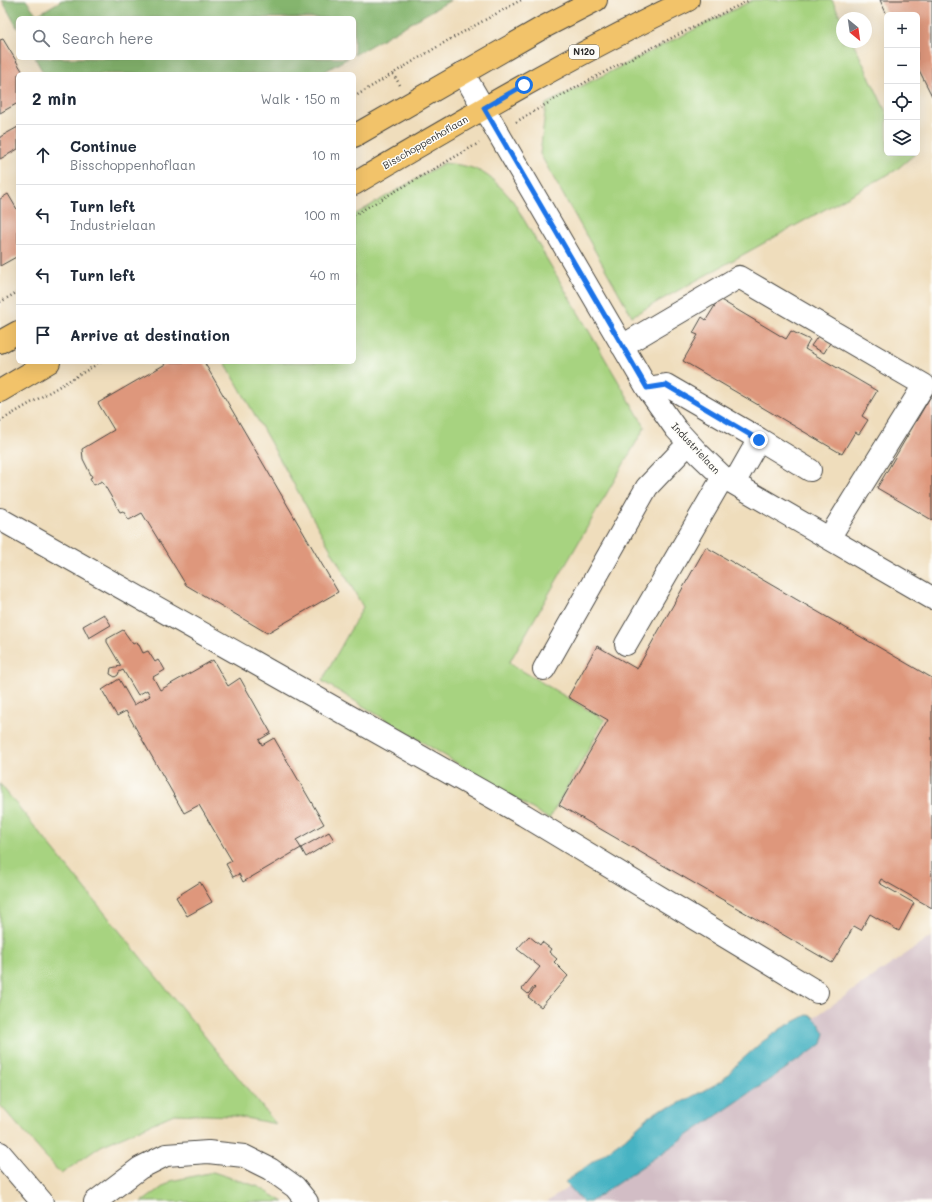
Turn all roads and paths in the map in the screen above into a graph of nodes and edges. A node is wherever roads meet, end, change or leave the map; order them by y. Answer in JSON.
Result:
{"nodes":[{"id":1,"x":521,"y":0,"type":"edge"},
{"id":2,"x":596,"y":0,"type":"edge"},
{"id":3,"x":688,"y":0,"type":"edge"},
{"id":4,"x":750,"y":0,"type":"edge"},
{"id":5,"x":463,"y":73,"type":"junction"},
{"id":6,"x":356,"y":96,"type":"edge"},
{"id":7,"x":484,"y":108,"type":"junction"},
{"id":8,"x":498,"y":133,"type":"junction"},
{"id":9,"x":356,"y":135,"type":"edge"},
{"id":10,"x":356,"y":183,"type":"edge"},
{"id":11,"x":356,"y":214,"type":"edge"},
{"id":12,"x":16,"y":293,"type":"edge"},
{"id":13,"x":0,"y":302,"type":"edge"},
{"id":14,"x":16,"y":333,"type":"edge"},
{"id":15,"x":0,"y":342,"type":"edge"},
{"id":16,"x":622,"y":346,"type":"junction"},
{"id":17,"x":46,"y":364,"type":"edge"},
{"id":18,"x":99,"y":364,"type":"edge"},
{"id":19,"x":647,"y":388,"type":"junction"},
{"id":20,"x":0,"y":391,"type":"edge"},
{"id":21,"x":0,"y":421,"type":"edge"},
{"id":22,"x":759,"y":440,"type":"junction"},
{"id":23,"x":689,"y":443,"type":"junction"},
{"id":24,"x":810,"y":470,"type":"dead end"},
{"id":25,"x":729,"y":480,"type":"junction"},
{"id":26,"x":0,"y":519,"type":"edge"},
{"id":27,"x":829,"y":538,"type":"junction"},
{"id":28,"x":932,"y":598,"type":"edge"},
{"id":29,"x":626,"y":644,"type":"dead end"},
{"id":30,"x":544,"y":669,"type":"dead end"},
{"id":31,"x":817,"y":992,"type":"dead end"},
{"id":32,"x":0,"y":1153,"type":"edge"},
{"id":33,"x":42,"y":1202,"type":"edge"},
{"id":34,"x":95,"y":1202,"type":"edge"},
{"id":35,"x":307,"y":1202,"type":"edge"}],
"edges":[{"from":1,"to":6,"type":"path"},
{"from":2,"to":5,"type":"main road"},
{"from":3,"to":7,"type":"main road","name":"Bisschoppenhoflaan","number":"N120"},
{"from":4,"to":8,"type":"path"},
{"from":5,"to":7,"type":"street","name":"Industrielaan"},
{"from":5,"to":9,"type":"main road"},
{"from":7,"to":8,"type":"street","name":"Industrielaan"},
{"from":7,"to":10,"type":"main road","name":"Bisschoppenhoflaan","number":"N120"},
{"from":8,"to":11,"type":"path"},
{"from":8,"to":16,"type":"street","name":"Industrielaan"},
{"from":12,"to":13,"type":"path"},
{"from":14,"to":15,"type":"main road"},
{"from":16,"to":19,"type":"street","name":"Industrielaan"},
{"from":16,"to":27,"type":"street"},
{"from":17,"to":20,"type":"main road"},
{"from":18,"to":21,"type":"path"},
{"from":19,"to":22,"type":"street"},
{"from":19,"to":23,"type":"street","name":"Industrielaan"},
{"from":22,"to":24,"type":"street"},
{"from":22,"to":25,"type":"street"},
{"from":23,"to":25,"type":"street","name":"Industrielaan"},
{"from":23,"to":30,"type":"street"},
{"from":25,"to":27,"type":"street","name":"Industrielaan"},
{"from":25,"to":29,"type":"street"},
{"from":26,"to":31,"type":"street"},
{"from":27,"to":28,"type":"street","name":"Industrielaan"},
{"from":32,"to":33,"type":"street"},
{"from":34,"to":35,"type":"street"}]}
